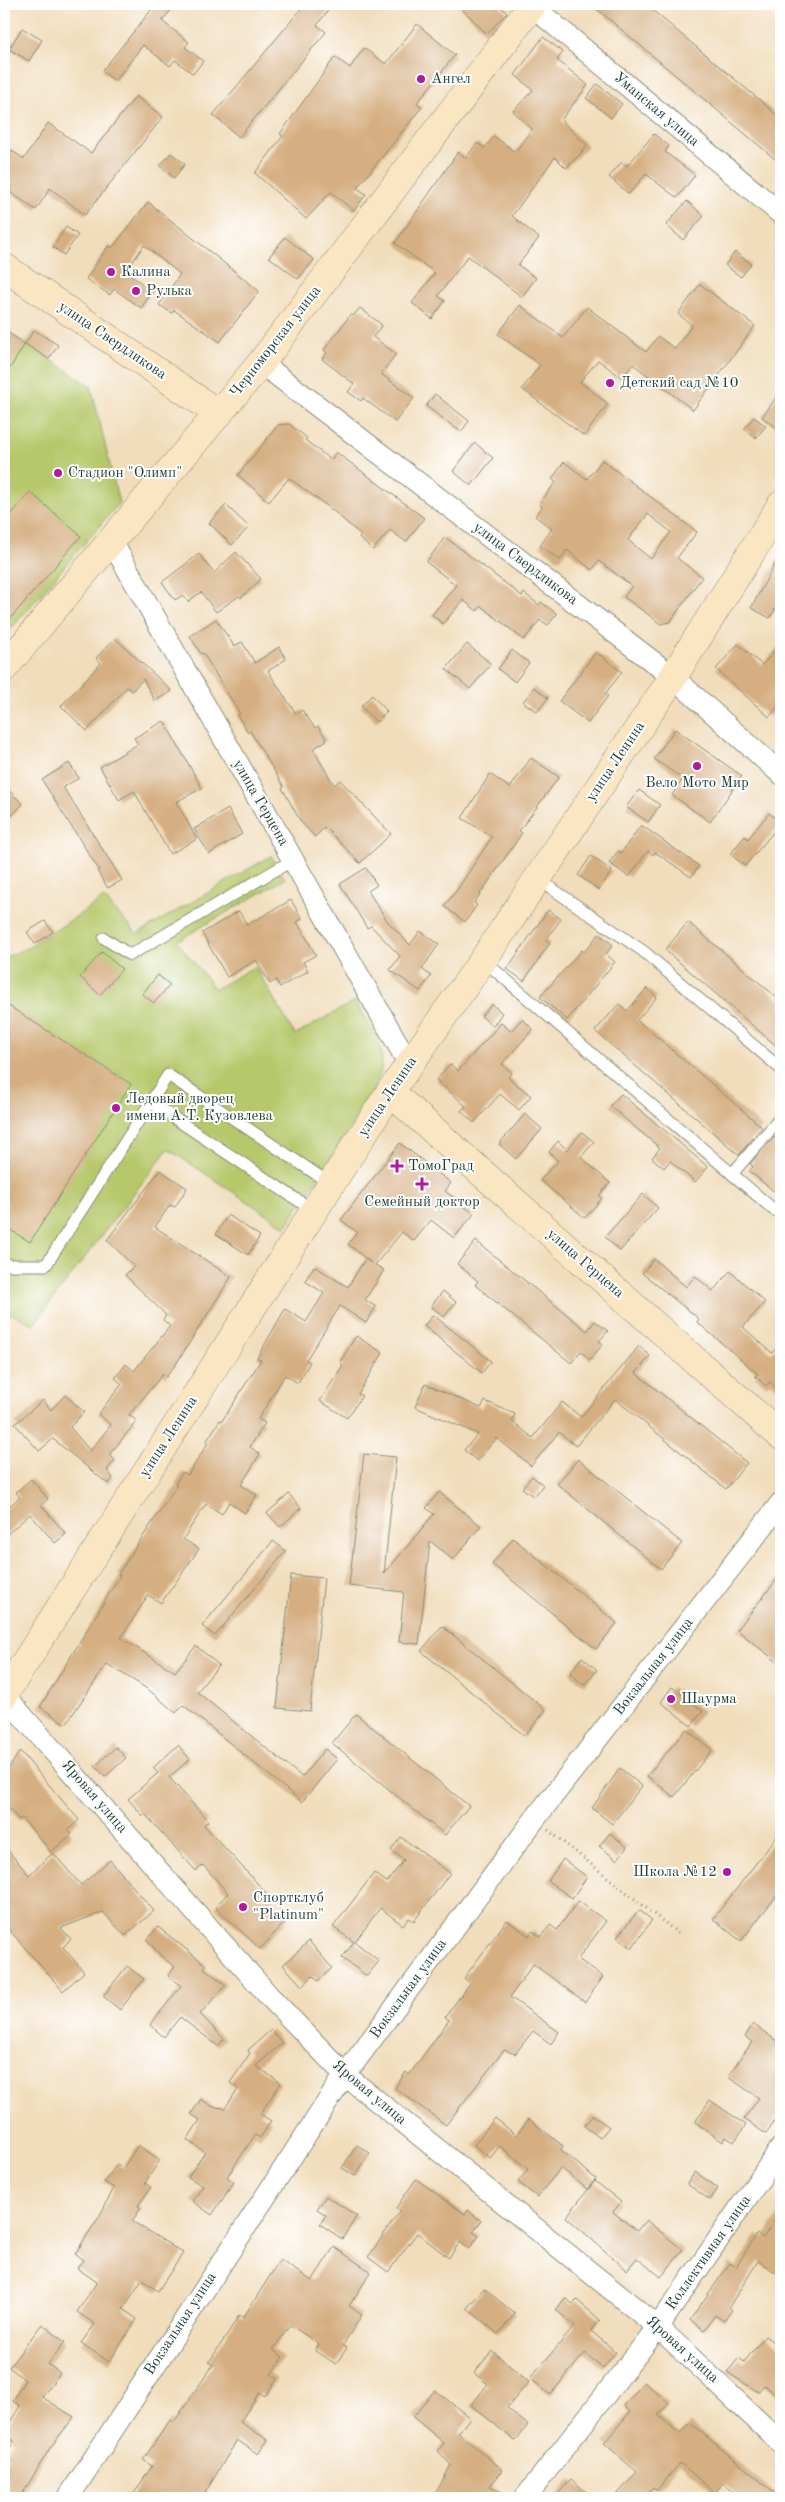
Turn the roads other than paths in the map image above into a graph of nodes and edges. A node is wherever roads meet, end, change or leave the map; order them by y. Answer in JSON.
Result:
{"nodes":[{"id":1,"x":533,"y":5,"type":"edge"},
{"id":2,"x":781,"y":214,"type":"edge"},
{"id":3,"x":4,"y":267,"type":"edge"},
{"id":4,"x":261,"y":363,"type":"junction"},
{"id":5,"x":220,"y":414,"type":"junction"},
{"id":6,"x":781,"y":505,"type":"edge"},
{"id":7,"x":112,"y":542,"type":"junction"},
{"id":8,"x":4,"y":668,"type":"edge"},
{"id":9,"x":673,"y":677,"type":"junction"},
{"id":10,"x":781,"y":774,"type":"edge"},
{"id":11,"x":292,"y":860,"type":"junction"},
{"id":12,"x":538,"y":879,"type":"junction"},
{"id":13,"x":104,"y":938,"type":"dead end"},
{"id":14,"x":482,"y":960,"type":"junction"},
{"id":15,"x":409,"y":1064,"type":"junction"},
{"id":16,"x":781,"y":1069,"type":"edge"},
{"id":17,"x":390,"y":1092,"type":"junction"},
{"id":18,"x":150,"y":1102,"type":"junction"},
{"id":19,"x":781,"y":1117,"type":"edge"},
{"id":20,"x":732,"y":1174,"type":"junction"},
{"id":21,"x":331,"y":1184,"type":"junction"},
{"id":22,"x":781,"y":1204,"type":"edge"},
{"id":23,"x":314,"y":1211,"type":"junction"},
{"id":24,"x":4,"y":1262,"type":"edge"},
{"id":25,"x":781,"y":1436,"type":"edge"},
{"id":26,"x":781,"y":1503,"type":"edge"},
{"id":27,"x":6,"y":1686,"type":"edge"},
{"id":28,"x":345,"y":2075,"type":"junction"},
{"id":29,"x":781,"y":2148,"type":"edge"},
{"id":30,"x":658,"y":2327,"type":"junction"},
{"id":31,"x":781,"y":2443,"type":"edge"},
{"id":32,"x":68,"y":2498,"type":"edge"},
{"id":33,"x":525,"y":2498,"type":"edge"}],
"edges":[{"from":1,"to":2,"type":"street","name":"Уманская улица"},
{"from":1,"to":4,"type":"street","name":"Черноморская улица"},
{"from":3,"to":5,"type":"street","name":"улица Свердликова"},
{"from":4,"to":5,"type":"street","name":"Черноморская улица"},
{"from":4,"to":9,"type":"street","name":"улица Свердликова"},
{"from":5,"to":7,"type":"street","name":"Черноморская улица"},
{"from":6,"to":9,"type":"street","name":"улица Ленина"},
{"from":7,"to":8,"type":"street","name":"Черноморская улица"},
{"from":7,"to":11,"type":"street","name":"улица Герцена"},
{"from":9,"to":10,"type":"street","name":"улица Свердликова"},
{"from":9,"to":12,"type":"street","name":"улица Ленина"},
{"from":11,"to":13,"type":"lane"},
{"from":11,"to":15,"type":"street","name":"улица Герцена"},
{"from":12,"to":14,"type":"street","name":"улица Ленина"},
{"from":12,"to":16,"type":"lane"},
{"from":14,"to":15,"type":"street","name":"улица Ленина"},
{"from":14,"to":20,"type":"lane"},
{"from":15,"to":17,"type":"street","name":"улица Ленина"},
{"from":17,"to":21,"type":"street","name":"улица Ленина"},
{"from":17,"to":25,"type":"street","name":"улица Герцена"},
{"from":18,"to":21,"type":"lane"},
{"from":18,"to":23,"type":"lane"},
{"from":18,"to":24,"type":"lane"},
{"from":19,"to":20,"type":"lane"},
{"from":20,"to":22,"type":"lane"},
{"from":21,"to":23,"type":"street","name":"улица Ленина"},
{"from":23,"to":27,"type":"street","name":"улица Ленина"},
{"from":26,"to":28,"type":"street","name":"Вокзальная улица"},
{"from":27,"to":28,"type":"street","name":"Яровая улица"},
{"from":28,"to":30,"type":"street","name":"Яровая улица"},
{"from":28,"to":32,"type":"street","name":"Вокзальная улица"},
{"from":29,"to":30,"type":"street","name":"Коллективная улица"},
{"from":30,"to":31,"type":"street","name":"Яровая улица"},
{"from":30,"to":33,"type":"street","name":"Коллективная улица"}]}
